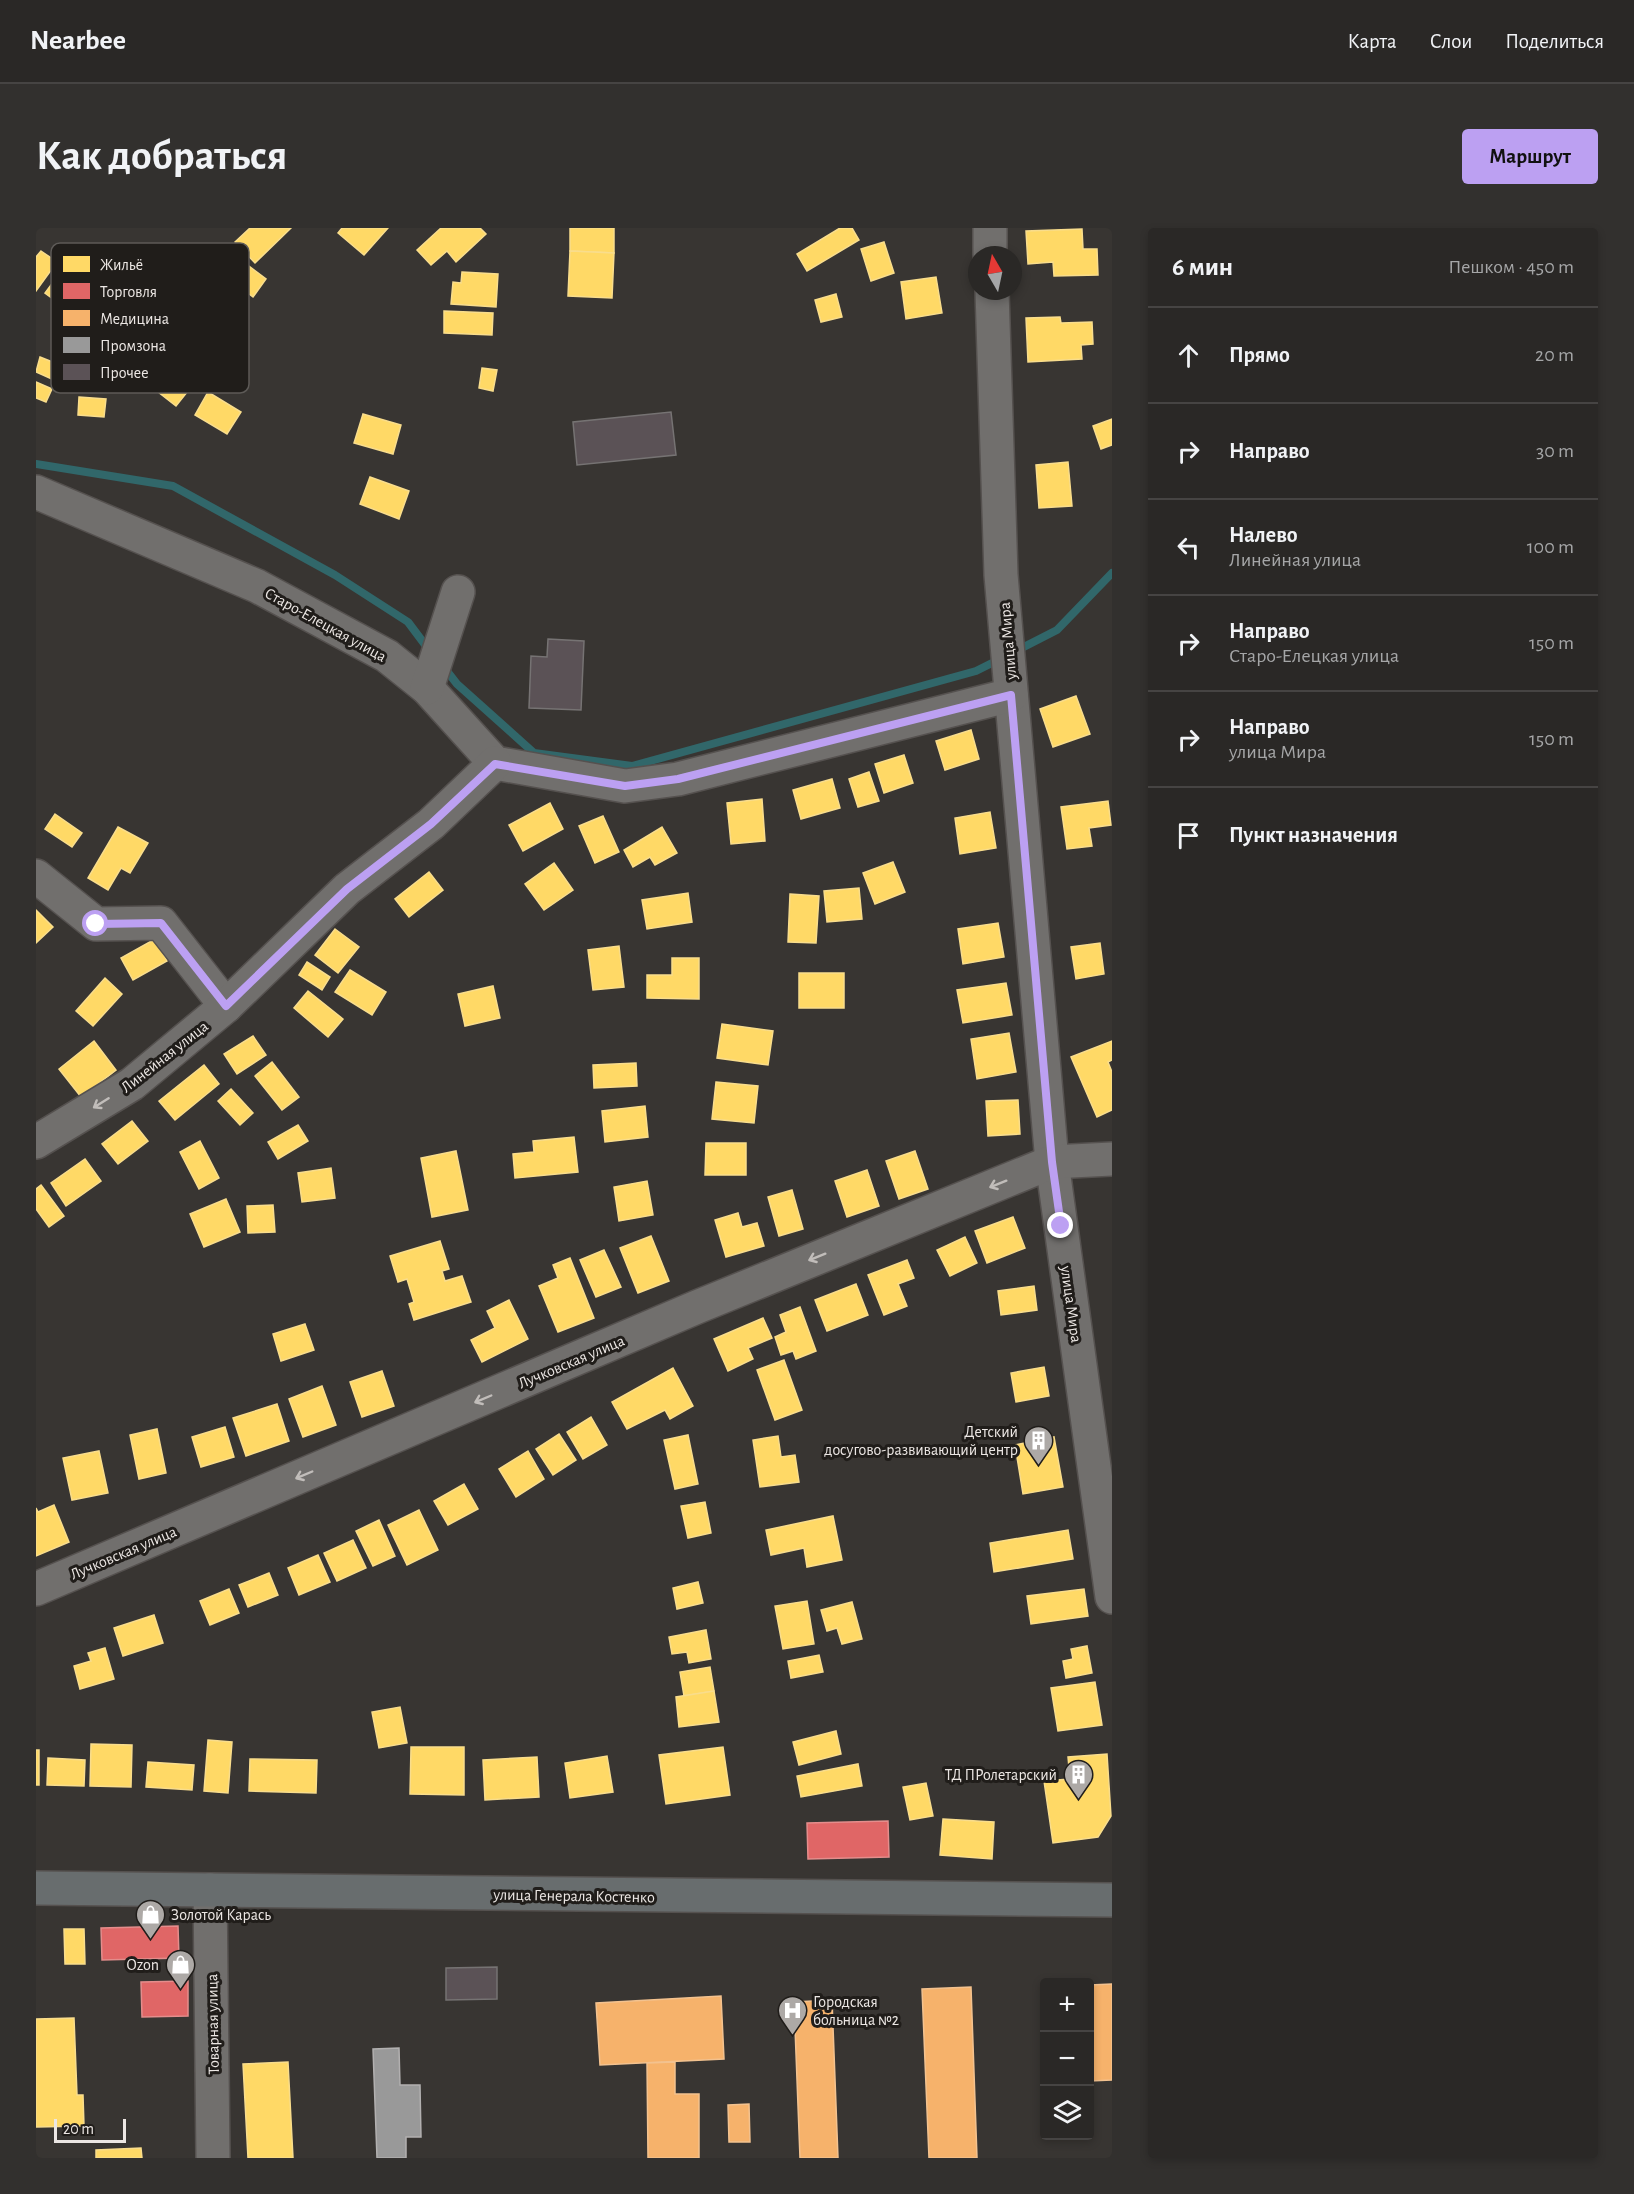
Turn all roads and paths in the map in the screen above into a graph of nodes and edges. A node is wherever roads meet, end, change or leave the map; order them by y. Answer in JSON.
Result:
{"nodes":[{"id":1,"x":990,"y":228,"type":"edge"},
{"id":2,"x":990,"y":246,"type":"edge"},
{"id":3,"x":992,"y":300,"type":"edge"},
{"id":4,"x":36,"y":492,"type":"edge"},
{"id":5,"x":458,"y":592,"type":"dead end"},
{"id":6,"x":427,"y":688,"type":"junction"},
{"id":7,"x":1011,"y":695,"type":"junction"},
{"id":8,"x":495,"y":764,"type":"junction"},
{"id":9,"x":36,"y":876,"type":"edge"},
{"id":10,"x":226,"y":1006,"type":"junction"},
{"id":11,"x":36,"y":1142,"type":"edge"},
{"id":12,"x":1112,"y":1159,"type":"edge"},
{"id":13,"x":1052,"y":1162,"type":"junction"},
{"id":14,"x":36,"y":1589,"type":"edge"},
{"id":15,"x":1112,"y":1597,"type":"edge"},
{"id":16,"x":36,"y":1888,"type":"edge"},
{"id":17,"x":210,"y":1890,"type":"junction"},
{"id":18,"x":1112,"y":1900,"type":"edge"},
{"id":19,"x":213,"y":2158,"type":"edge"}],
"edges":[{"from":1,"to":2,"type":"street"},
{"from":3,"to":7,"type":"street","name":"улица Мира"},
{"from":4,"to":6,"type":"street","name":"Старо-Елецкая улица"},
{"from":5,"to":6,"type":"street"},
{"from":6,"to":8,"type":"street","name":"Старо-Елецкая улица"},
{"from":7,"to":8,"type":"street"},
{"from":7,"to":13,"type":"street","name":"улица Мира"},
{"from":8,"to":10,"type":"street","name":"Линейная улица"},
{"from":9,"to":10,"type":"street"},
{"from":10,"to":11,"type":"street","name":"Линейная улица","one_way":true},
{"from":12,"to":13,"type":"street","name":"Лучковская улица"},
{"from":13,"to":14,"type":"street","name":"Лучковская улица","one_way":true},
{"from":13,"to":15,"type":"street","name":"улица Мира"},
{"from":16,"to":17,"type":"main road","name":"улица Генерала Костенко"},
{"from":17,"to":18,"type":"main road","name":"улица Генерала Костенко"},
{"from":17,"to":19,"type":"street","name":"Товарная улица"}]}
